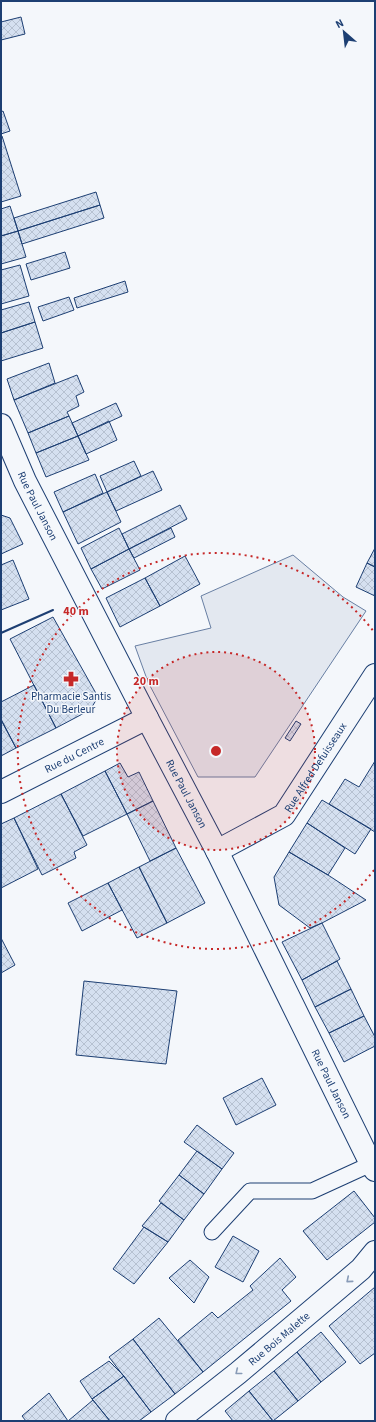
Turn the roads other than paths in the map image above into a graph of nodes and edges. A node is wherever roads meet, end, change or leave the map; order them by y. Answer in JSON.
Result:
{"nodes":[{"id":1,"x":1,"y":425,"type":"edge"},
{"id":2,"x":375,"y":675,"type":"edge"},
{"id":3,"x":147,"y":718,"type":"junction"},
{"id":4,"x":1,"y":792,"type":"edge"},
{"id":5,"x":217,"y":851,"type":"junction"},
{"id":6,"x":373,"y":1167,"type":"edge"},
{"id":7,"x":212,"y":1232,"type":"dead end"},
{"id":8,"x":375,"y":1252,"type":"edge"},
{"id":9,"x":177,"y":1421,"type":"edge"}],
"edges":[{"from":1,"to":3,"type":"street","name":"Rue Paul Janson"},
{"from":2,"to":5,"type":"street","name":"Rue Alfred Defuisseaux"},
{"from":3,"to":4,"type":"street","name":"Rue du Centre"},
{"from":3,"to":5,"type":"street","name":"Rue Paul Janson"},
{"from":5,"to":6,"type":"street","name":"Rue Paul Janson"},
{"from":6,"to":7,"type":"lane","name":"Rue Paul Janson"},
{"from":8,"to":9,"type":"street","name":"Rue Bois Malette","one_way":true}]}
